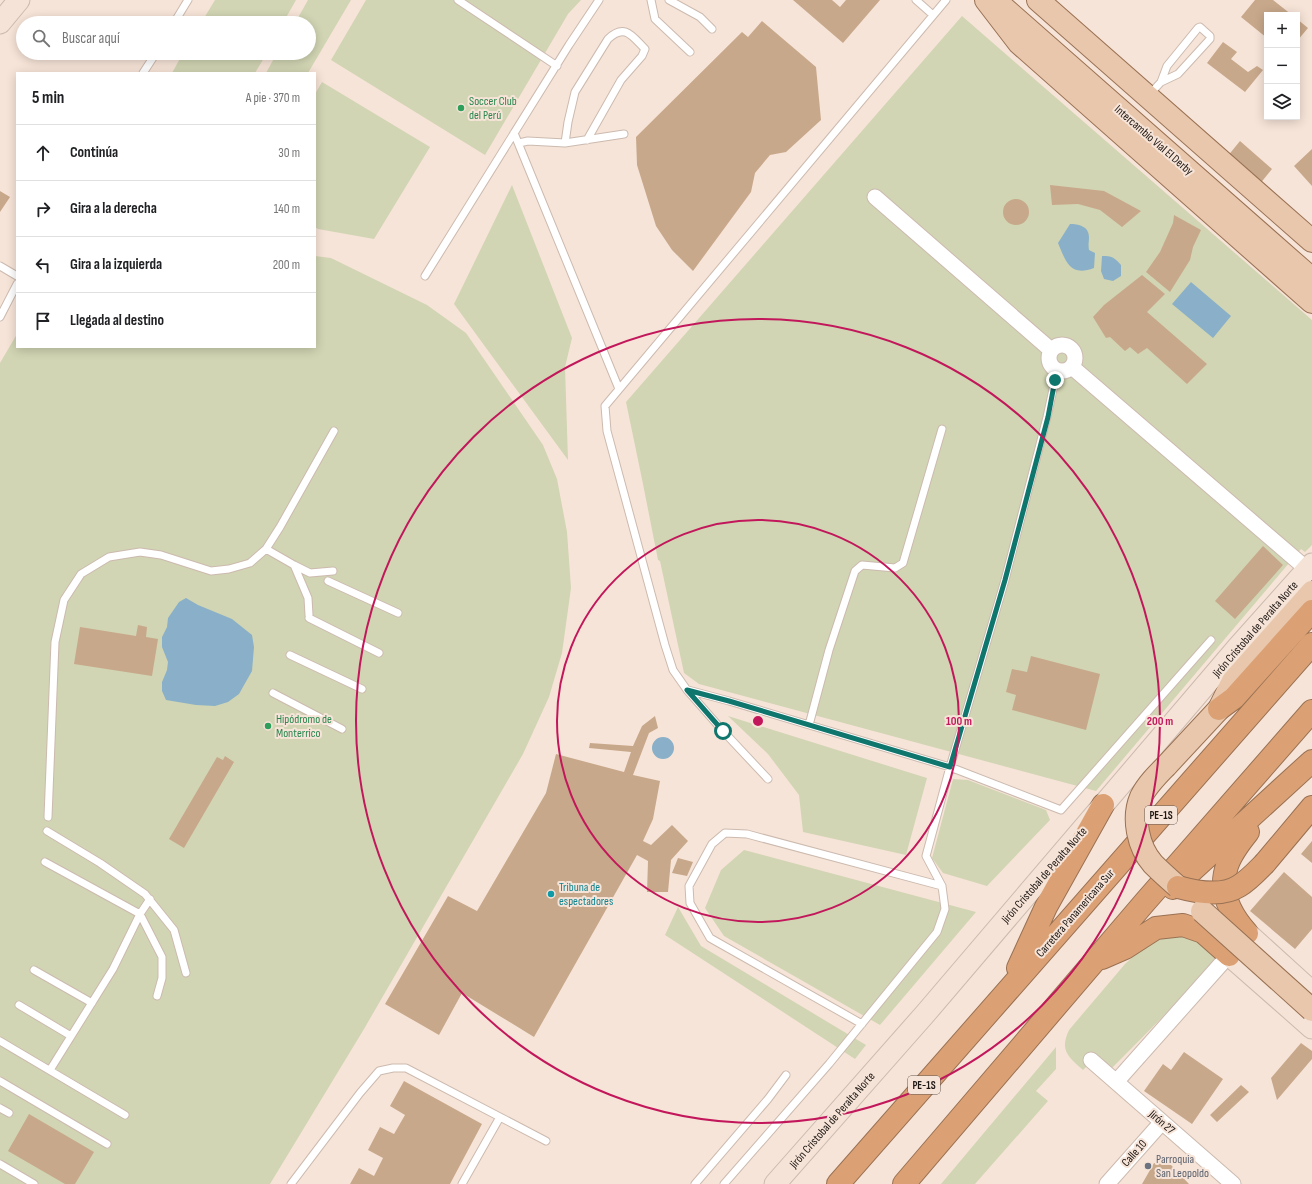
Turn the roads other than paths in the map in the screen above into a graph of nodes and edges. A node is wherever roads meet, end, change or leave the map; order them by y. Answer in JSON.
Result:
{"nodes":[{"id":1,"x":19,"y":0,"type":"edge"},
{"id":2,"x":188,"y":0,"type":"edge"},
{"id":3,"x":458,"y":0,"type":"edge"},
{"id":4,"x":599,"y":0,"type":"edge"},
{"id":5,"x":651,"y":0,"type":"edge"},
{"id":6,"x":669,"y":0,"type":"edge"},
{"id":7,"x":916,"y":0,"type":"edge"},
{"id":8,"x":946,"y":0,"type":"edge"},
{"id":9,"x":986,"y":0,"type":"edge"},
{"id":10,"x":995,"y":0,"type":"edge"},
{"id":11,"x":1038,"y":0,"type":"edge"},
{"id":12,"x":178,"y":16,"type":"edge"},
{"id":13,"x":934,"y":16,"type":"junction"},
{"id":14,"x":0,"y":23,"type":"edge"},
{"id":15,"x":712,"y":30,"type":"dead end"},
{"id":16,"x":1083,"y":39,"type":"junction"},
{"id":17,"x":690,"y":52,"type":"dead end"},
{"id":18,"x":151,"y":60,"type":"edge"},
{"id":19,"x":557,"y":66,"type":"junction"},
{"id":20,"x":144,"y":72,"type":"edge"},
{"id":21,"x":1154,"y":89,"type":"junction"},
{"id":22,"x":514,"y":133,"type":"junction"},
{"id":23,"x":624,"y":134,"type":"dead end"},
{"id":24,"x":587,"y":140,"type":"junction"},
{"id":25,"x":519,"y":143,"type":"junction"},
{"id":26,"x":565,"y":143,"type":"junction"},
{"id":27,"x":875,"y":198,"type":"dead end"},
{"id":28,"x":1312,"y":241,"type":"edge"},
{"id":29,"x":1312,"y":254,"type":"edge"},
{"id":30,"x":0,"y":266,"type":"edge"},
{"id":31,"x":16,"y":275,"type":"edge"},
{"id":32,"x":425,"y":276,"type":"dead end"},
{"id":33,"x":1312,"y":279,"type":"edge"},
{"id":34,"x":16,"y":286,"type":"edge"},
{"id":35,"x":1312,"y":302,"type":"edge"},
{"id":36,"x":0,"y":317,"type":"edge"},
{"id":37,"x":1051,"y":350,"type":"junction"},
{"id":38,"x":1051,"y":366,"type":"junction"},
{"id":39,"x":1072,"y":367,"type":"junction"},
{"id":40,"x":619,"y":389,"type":"junction"},
{"id":41,"x":942,"y":429,"type":"dead end"},
{"id":42,"x":334,"y":431,"type":"dead end"},
{"id":43,"x":266,"y":548,"type":"junction"},
{"id":44,"x":294,"y":565,"type":"junction"},
{"id":45,"x":1310,"y":567,"type":"edge"},
{"id":46,"x":333,"y":572,"type":"dead end"},
{"id":47,"x":328,"y":581,"type":"dead end"},
{"id":48,"x":1312,"y":592,"type":"edge"},
{"id":49,"x":1312,"y":611,"type":"edge"},
{"id":50,"x":398,"y":613,"type":"dead end"},
{"id":51,"x":1211,"y":640,"type":"dead end"},
{"id":52,"x":1312,"y":644,"type":"edge"},
{"id":53,"x":379,"y":653,"type":"dead end"},
{"id":54,"x":290,"y":655,"type":"dead end"},
{"id":55,"x":362,"y":689,"type":"dead end"},
{"id":56,"x":687,"y":690,"type":"junction"},
{"id":57,"x":273,"y":693,"type":"dead end"},
{"id":58,"x":1219,"y":708,"type":"junction"},
{"id":59,"x":1312,"y":711,"type":"edge"},
{"id":60,"x":809,"y":725,"type":"junction"},
{"id":61,"x":342,"y":729,"type":"dead end"},
{"id":62,"x":1312,"y":761,"type":"edge"},
{"id":63,"x":950,"y":767,"type":"junction"},
{"id":64,"x":768,"y":780,"type":"dead end"},
{"id":65,"x":1274,"y":797,"type":"junction"},
{"id":66,"x":1103,"y":805,"type":"junction"},
{"id":67,"x":1312,"y":807,"type":"edge"},
{"id":68,"x":48,"y":817,"type":"dead end"},
{"id":69,"x":47,"y":831,"type":"dead end"},
{"id":70,"x":45,"y":862,"type":"dead end"},
{"id":71,"x":942,"y":886,"type":"junction"},
{"id":72,"x":1178,"y":887,"type":"junction"},
{"id":73,"x":150,"y":899,"type":"junction"},
{"id":74,"x":1145,"y":902,"type":"junction"},
{"id":75,"x":140,"y":914,"type":"junction"},
{"id":76,"x":1247,"y":933,"type":"joint"},
{"id":77,"x":1230,"y":955,"type":"junction"},
{"id":78,"x":1094,"y":962,"type":"junction"},
{"id":79,"x":34,"y":970,"type":"dead end"},
{"id":80,"x":186,"y":973,"type":"dead end"},
{"id":81,"x":1310,"y":985,"type":"edge"},
{"id":82,"x":1011,"y":986,"type":"junction"},
{"id":83,"x":157,"y":996,"type":"dead end"},
{"id":84,"x":92,"y":1003,"type":"junction"},
{"id":85,"x":19,"y":1004,"type":"dead end"},
{"id":86,"x":1287,"y":1006,"type":"junction"},
{"id":87,"x":1310,"y":1016,"type":"edge"},
{"id":88,"x":862,"y":1024,"type":"junction"},
{"id":89,"x":71,"y":1036,"type":"junction"},
{"id":90,"x":0,"y":1040,"type":"edge"},
{"id":91,"x":1091,"y":1060,"type":"dead end"},
{"id":92,"x":50,"y":1070,"type":"junction"},
{"id":93,"x":786,"y":1075,"type":"dead end"},
{"id":94,"x":0,"y":1081,"type":"edge"},
{"id":95,"x":1116,"y":1082,"type":"junction"},
{"id":96,"x":0,"y":1108,"type":"edge"},
{"id":97,"x":9,"y":1113,"type":"dead end"},
{"id":98,"x":125,"y":1115,"type":"dead end"},
{"id":99,"x":500,"y":1117,"type":"junction"},
{"id":100,"x":1162,"y":1122,"type":"junction"},
{"id":101,"x":546,"y":1141,"type":"dead end"},
{"id":102,"x":107,"y":1144,"type":"dead end"},
{"id":103,"x":0,"y":1164,"type":"edge"},
{"id":104,"x":34,"y":1184,"type":"edge"},
{"id":105,"x":291,"y":1184,"type":"edge"},
{"id":106,"x":462,"y":1184,"type":"edge"},
{"id":107,"x":695,"y":1184,"type":"edge"},
{"id":108,"x":724,"y":1184,"type":"edge"},
{"id":109,"x":775,"y":1184,"type":"edge"},
{"id":110,"x":838,"y":1184,"type":"edge"},
{"id":111,"x":904,"y":1184,"type":"edge"},
{"id":112,"x":1107,"y":1184,"type":"edge"},
{"id":113,"x":1233,"y":1184,"type":"edge"}],
"edges":[{"from":1,"to":14,"type":"street"},
{"from":2,"to":12,"type":"lane"},
{"from":3,"to":19,"type":"lane"},
{"from":4,"to":19,"type":"lane"},
{"from":5,"to":17,"type":"lane"},
{"from":6,"to":15,"type":"lane"},
{"from":7,"to":13,"type":"lane"},
{"from":8,"to":13,"type":"lane"},
{"from":9,"to":35,"type":"main road"},
{"from":10,"to":33,"type":"main road","name":"Intercambio Vial El Derby"},
{"from":11,"to":16,"type":"main road"},
{"from":13,"to":40,"type":"lane"},
{"from":16,"to":21,"type":"main road"},
{"from":16,"to":29,"type":"main road"},
{"from":18,"to":20,"type":"lane"},
{"from":19,"to":22,"type":"lane"},
{"from":21,"to":21,"type":"lane"},
{"from":21,"to":28,"type":"main road"},
{"from":22,"to":25,"type":"lane"},
{"from":22,"to":32,"type":"lane"},
{"from":23,"to":24,"type":"lane"},
{"from":24,"to":26,"type":"lane"},
{"from":24,"to":26,"type":"lane"},
{"from":25,"to":26,"type":"lane"},
{"from":25,"to":40,"type":"lane"},
{"from":27,"to":37,"type":"street"},
{"from":30,"to":31,"type":"lane"},
{"from":34,"to":36,"type":"lane"},
{"from":37,"to":38,"type":"street"},
{"from":37,"to":39,"type":"street"},
{"from":38,"to":39,"type":"street"},
{"from":38,"to":63,"type":"lane"},
{"from":39,"to":45,"type":"street"},
{"from":40,"to":56,"type":"lane"},
{"from":41,"to":60,"type":"lane"},
{"from":42,"to":43,"type":"lane"},
{"from":43,"to":44,"type":"lane"},
{"from":43,"to":68,"type":"lane"},
{"from":44,"to":46,"type":"lane"},
{"from":44,"to":53,"type":"lane"},
{"from":45,"to":66,"type":"street","name":"Jirón Cristobal de Peralta Norte"},
{"from":47,"to":50,"type":"lane"},
{"from":48,"to":58,"type":"main road"},
{"from":49,"to":58,"type":"highway"},
{"from":51,"to":63,"type":"lane"},
{"from":52,"to":82,"type":"highway","name":"Carretera Panamericana Sur","number":"PE-1S"},
{"from":54,"to":55,"type":"lane"},
{"from":56,"to":60,"type":"lane"},
{"from":56,"to":64,"type":"lane"},
{"from":57,"to":61,"type":"lane"},
{"from":58,"to":72,"type":"main road","bridge":true},
{"from":59,"to":74,"type":"highway"},
{"from":60,"to":63,"type":"lane"},
{"from":62,"to":65,"type":"highway"},
{"from":63,"to":71,"type":"lane"},
{"from":65,"to":74,"type":"highway"},
{"from":65,"to":76,"type":"highway"},
{"from":66,"to":82,"type":"highway"},
{"from":66,"to":109,"type":"street","name":"Jirón Cristobal de Peralta Norte"},
{"from":67,"to":72,"type":"highway","bridge":true},
{"from":69,"to":73,"type":"lane"},
{"from":70,"to":75,"type":"lane"},
{"from":71,"to":88,"type":"lane"},
{"from":71,"to":88,"type":"lane"},
{"from":72,"to":87,"type":"main road","bridge":true},
{"from":73,"to":75,"type":"lane"},
{"from":73,"to":80,"type":"lane"},
{"from":74,"to":78,"type":"highway"},
{"from":75,"to":83,"type":"lane"},
{"from":75,"to":84,"type":"lane"},
{"from":76,"to":81,"type":"street"},
{"from":77,"to":78,"type":"highway"},
{"from":77,"to":86,"type":"street"},
{"from":77,"to":95,"type":"street"},
{"from":78,"to":111,"type":"highway"},
{"from":79,"to":84,"type":"lane"},
{"from":81,"to":86,"type":"street"},
{"from":82,"to":110,"type":"highway","name":"Carretera Panamericana Sur","number":"PE-1S"},
{"from":84,"to":89,"type":"lane"},
{"from":85,"to":89,"type":"lane"},
{"from":86,"to":87,"type":"street"},
{"from":88,"to":108,"type":"lane"},
{"from":89,"to":92,"type":"lane"},
{"from":90,"to":92,"type":"lane"},
{"from":91,"to":95,"type":"street","name":"Jirón 27"},
{"from":92,"to":98,"type":"lane"},
{"from":93,"to":107,"type":"lane"},
{"from":94,"to":102,"type":"lane"},
{"from":95,"to":100,"type":"street","name":"Jirón 27"},
{"from":96,"to":97,"type":"lane"},
{"from":99,"to":101,"type":"lane"},
{"from":99,"to":105,"type":"lane"},
{"from":99,"to":106,"type":"lane"},
{"from":100,"to":112,"type":"street","name":"Calle 10"},
{"from":100,"to":113,"type":"street","name":"Jirón 27"},
{"from":103,"to":104,"type":"lane"}]}
